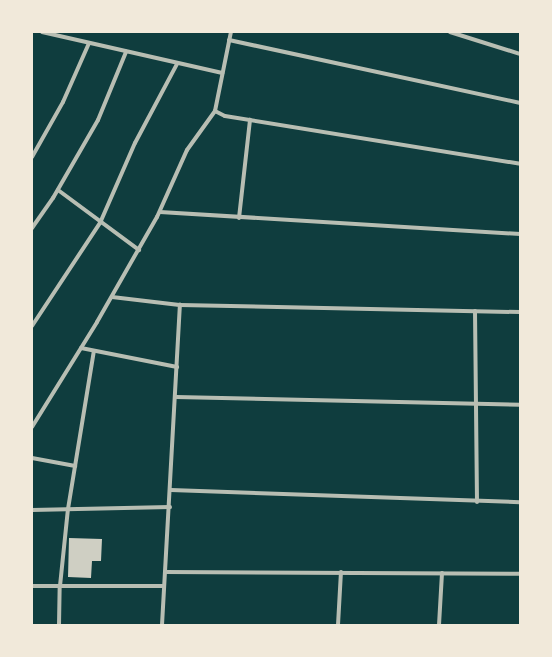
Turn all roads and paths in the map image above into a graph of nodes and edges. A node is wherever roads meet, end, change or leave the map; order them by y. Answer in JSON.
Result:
{"nodes":[{"id":1,"x":42,"y":32,"type":"edge"},
{"id":2,"x":231,"y":32,"type":"edge"},
{"id":3,"x":450,"y":32,"type":"edge"},
{"id":4,"x":229,"y":40,"type":"junction"},
{"id":5,"x":89,"y":43,"type":"junction"},
{"id":6,"x":126,"y":52,"type":"junction"},
{"id":7,"x":520,"y":54,"type":"edge"},
{"id":8,"x":177,"y":64,"type":"junction"},
{"id":9,"x":222,"y":74,"type":"junction"},
{"id":10,"x":520,"y":103,"type":"edge"},
{"id":11,"x":215,"y":111,"type":"junction"},
{"id":12,"x":250,"y":120,"type":"junction"},
{"id":13,"x":32,"y":157,"type":"edge"},
{"id":14,"x":520,"y":164,"type":"edge"},
{"id":15,"x":58,"y":190,"type":"junction"},
{"id":16,"x":160,"y":212,"type":"junction"},
{"id":17,"x":239,"y":218,"type":"junction"},
{"id":18,"x":101,"y":220,"type":"junction"},
{"id":19,"x":32,"y":228,"type":"edge"},
{"id":20,"x":520,"y":234,"type":"edge"},
{"id":21,"x":139,"y":250,"type":"junction"},
{"id":22,"x":112,"y":297,"type":"junction"},
{"id":23,"x":180,"y":305,"type":"junction"},
{"id":24,"x":475,"y":311,"type":"junction"},
{"id":25,"x":520,"y":312,"type":"edge"},
{"id":26,"x":32,"y":326,"type":"edge"},
{"id":27,"x":81,"y":348,"type":"junction"},
{"id":28,"x":94,"y":351,"type":"junction"},
{"id":29,"x":177,"y":367,"type":"junction"},
{"id":30,"x":176,"y":397,"type":"junction"},
{"id":31,"x":475,"y":404,"type":"junction"},
{"id":32,"x":520,"y":405,"type":"edge"},
{"id":33,"x":32,"y":427,"type":"edge"},
{"id":34,"x":32,"y":458,"type":"edge"},
{"id":35,"x":75,"y":466,"type":"junction"},
{"id":36,"x":170,"y":490,"type":"junction"},
{"id":37,"x":477,"y":502,"type":"junction"},
{"id":38,"x":520,"y":502,"type":"edge"},
{"id":39,"x":170,"y":507,"type":"junction"},
{"id":40,"x":68,"y":509,"type":"junction"},
{"id":41,"x":32,"y":510,"type":"edge"},
{"id":42,"x":165,"y":572,"type":"junction"},
{"id":43,"x":341,"y":572,"type":"junction"},
{"id":44,"x":442,"y":573,"type":"junction"},
{"id":45,"x":520,"y":574,"type":"edge"},
{"id":46,"x":32,"y":586,"type":"edge"},
{"id":47,"x":60,"y":586,"type":"junction"},
{"id":48,"x":164,"y":586,"type":"junction"},
{"id":49,"x":59,"y":625,"type":"edge"},
{"id":50,"x":162,"y":625,"type":"edge"},
{"id":51,"x":338,"y":625,"type":"edge"},
{"id":52,"x":439,"y":625,"type":"edge"}],
"edges":[{"from":1,"to":5,"type":"street"},
{"from":2,"to":4,"type":"street"},
{"from":3,"to":7,"type":"street"},
{"from":4,"to":9,"type":"street"},
{"from":4,"to":10,"type":"street"},
{"from":5,"to":6,"type":"street"},
{"from":5,"to":13,"type":"street"},
{"from":6,"to":8,"type":"street"},
{"from":6,"to":15,"type":"street"},
{"from":8,"to":9,"type":"street"},
{"from":8,"to":18,"type":"street"},
{"from":9,"to":11,"type":"street"},
{"from":11,"to":12,"type":"street"},
{"from":11,"to":16,"type":"street"},
{"from":12,"to":14,"type":"street"},
{"from":12,"to":17,"type":"street"},
{"from":15,"to":18,"type":"street"},
{"from":15,"to":19,"type":"street"},
{"from":16,"to":17,"type":"street"},
{"from":16,"to":21,"type":"street"},
{"from":17,"to":20,"type":"street"},
{"from":18,"to":21,"type":"street"},
{"from":18,"to":26,"type":"street"},
{"from":21,"to":22,"type":"street"},
{"from":22,"to":23,"type":"street"},
{"from":22,"to":27,"type":"street"},
{"from":23,"to":24,"type":"street"},
{"from":23,"to":29,"type":"street"},
{"from":24,"to":25,"type":"street"},
{"from":24,"to":31,"type":"street"},
{"from":27,"to":28,"type":"street"},
{"from":27,"to":33,"type":"street"},
{"from":28,"to":29,"type":"street"},
{"from":28,"to":35,"type":"street"},
{"from":29,"to":30,"type":"street"},
{"from":30,"to":31,"type":"street"},
{"from":30,"to":36,"type":"street"},
{"from":31,"to":32,"type":"street"},
{"from":31,"to":37,"type":"street"},
{"from":34,"to":35,"type":"street"},
{"from":35,"to":40,"type":"street"},
{"from":36,"to":37,"type":"street"},
{"from":36,"to":39,"type":"street"},
{"from":37,"to":38,"type":"street"},
{"from":39,"to":40,"type":"street"},
{"from":39,"to":42,"type":"street"},
{"from":40,"to":41,"type":"street"},
{"from":40,"to":47,"type":"street"},
{"from":42,"to":43,"type":"street"},
{"from":42,"to":48,"type":"street"},
{"from":43,"to":44,"type":"street"},
{"from":43,"to":51,"type":"street"},
{"from":44,"to":45,"type":"street"},
{"from":44,"to":52,"type":"street"},
{"from":46,"to":47,"type":"street"},
{"from":47,"to":48,"type":"street"},
{"from":47,"to":49,"type":"street"},
{"from":48,"to":50,"type":"street"}]}
